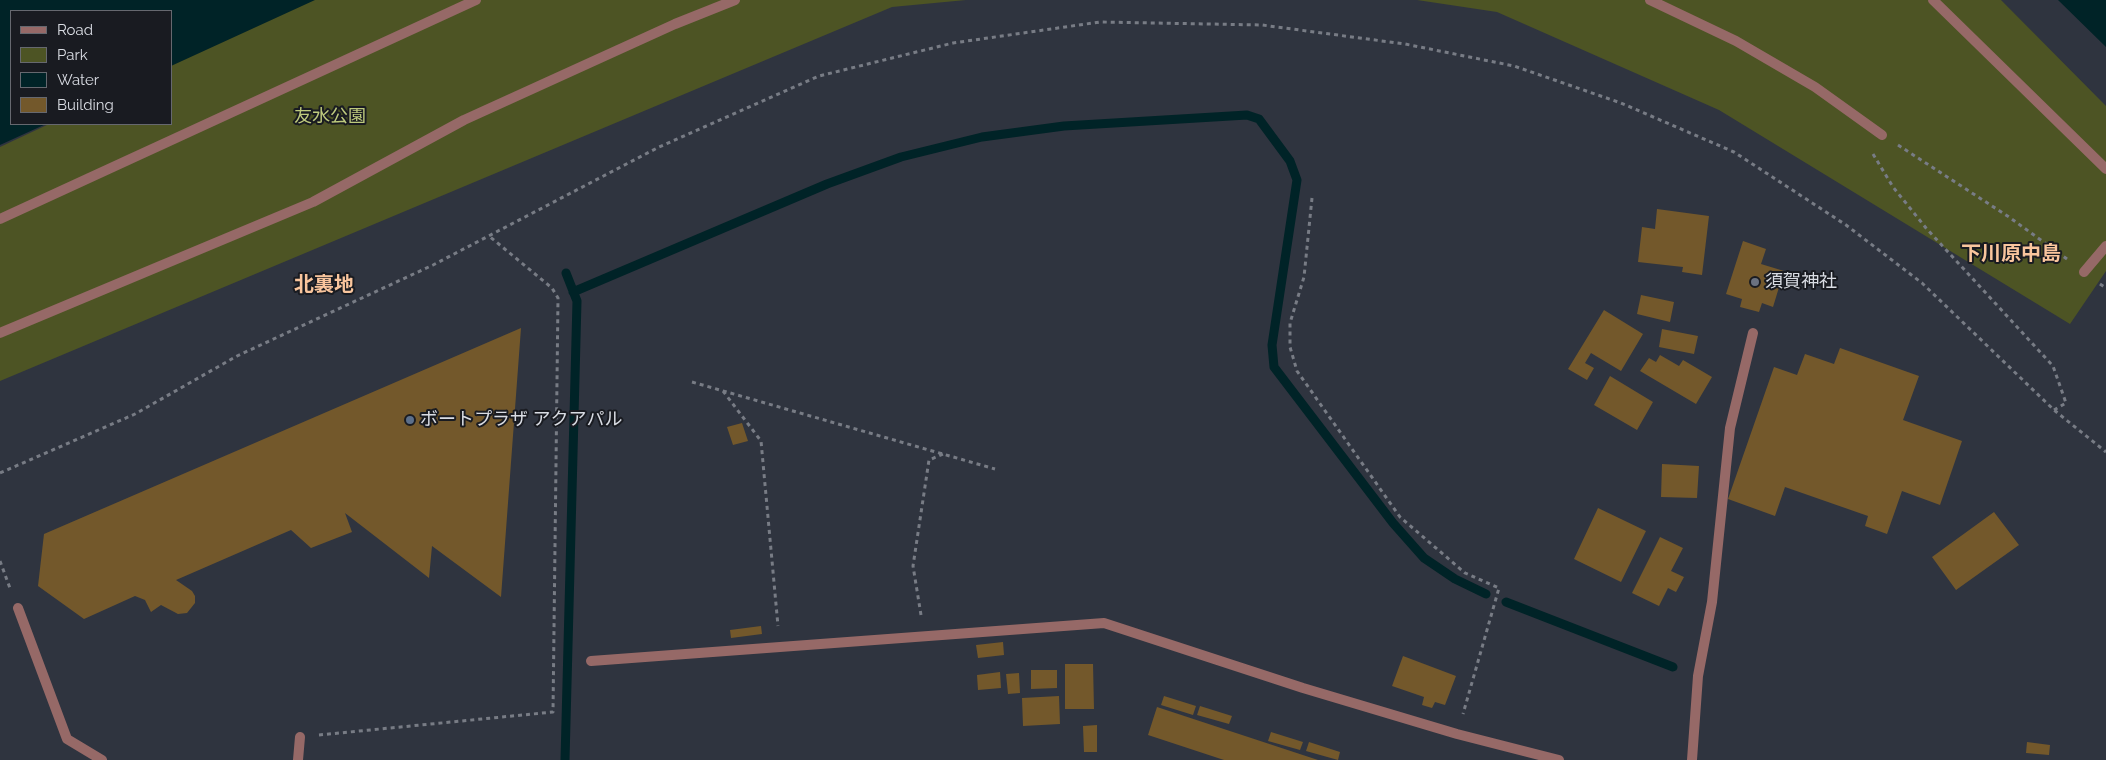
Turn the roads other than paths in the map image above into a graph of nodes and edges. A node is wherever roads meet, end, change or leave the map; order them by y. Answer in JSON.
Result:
{"nodes":[{"id":1,"x":476,"y":0,"type":"edge"},
{"id":2,"x":734,"y":0,"type":"edge"},
{"id":3,"x":1650,"y":0,"type":"edge"},
{"id":4,"x":1933,"y":0,"type":"edge"},
{"id":5,"x":1882,"y":135,"type":"road end"},
{"id":6,"x":2106,"y":169,"type":"edge"},
{"id":7,"x":0,"y":218,"type":"edge"},
{"id":8,"x":2106,"y":246,"type":"edge"},
{"id":9,"x":2084,"y":272,"type":"road end"},
{"id":10,"x":0,"y":333,"type":"edge"},
{"id":11,"x":1753,"y":333,"type":"dead end"},
{"id":12,"x":18,"y":608,"type":"road end"},
{"id":13,"x":591,"y":660,"type":"dead end"},
{"id":14,"x":300,"y":737,"type":"road end"},
{"id":15,"x":102,"y":760,"type":"edge"},
{"id":16,"x":298,"y":760,"type":"edge"},
{"id":17,"x":1558,"y":760,"type":"edge"},
{"id":18,"x":1692,"y":760,"type":"edge"}],
"edges":[{"from":1,"to":7,"type":"street"},
{"from":2,"to":10,"type":"street"},
{"from":3,"to":5,"type":"street"},
{"from":4,"to":6,"type":"street"},
{"from":8,"to":9,"type":"street"},
{"from":11,"to":18,"type":"street"},
{"from":12,"to":15,"type":"street"},
{"from":13,"to":17,"type":"street"},
{"from":14,"to":16,"type":"street"}]}
